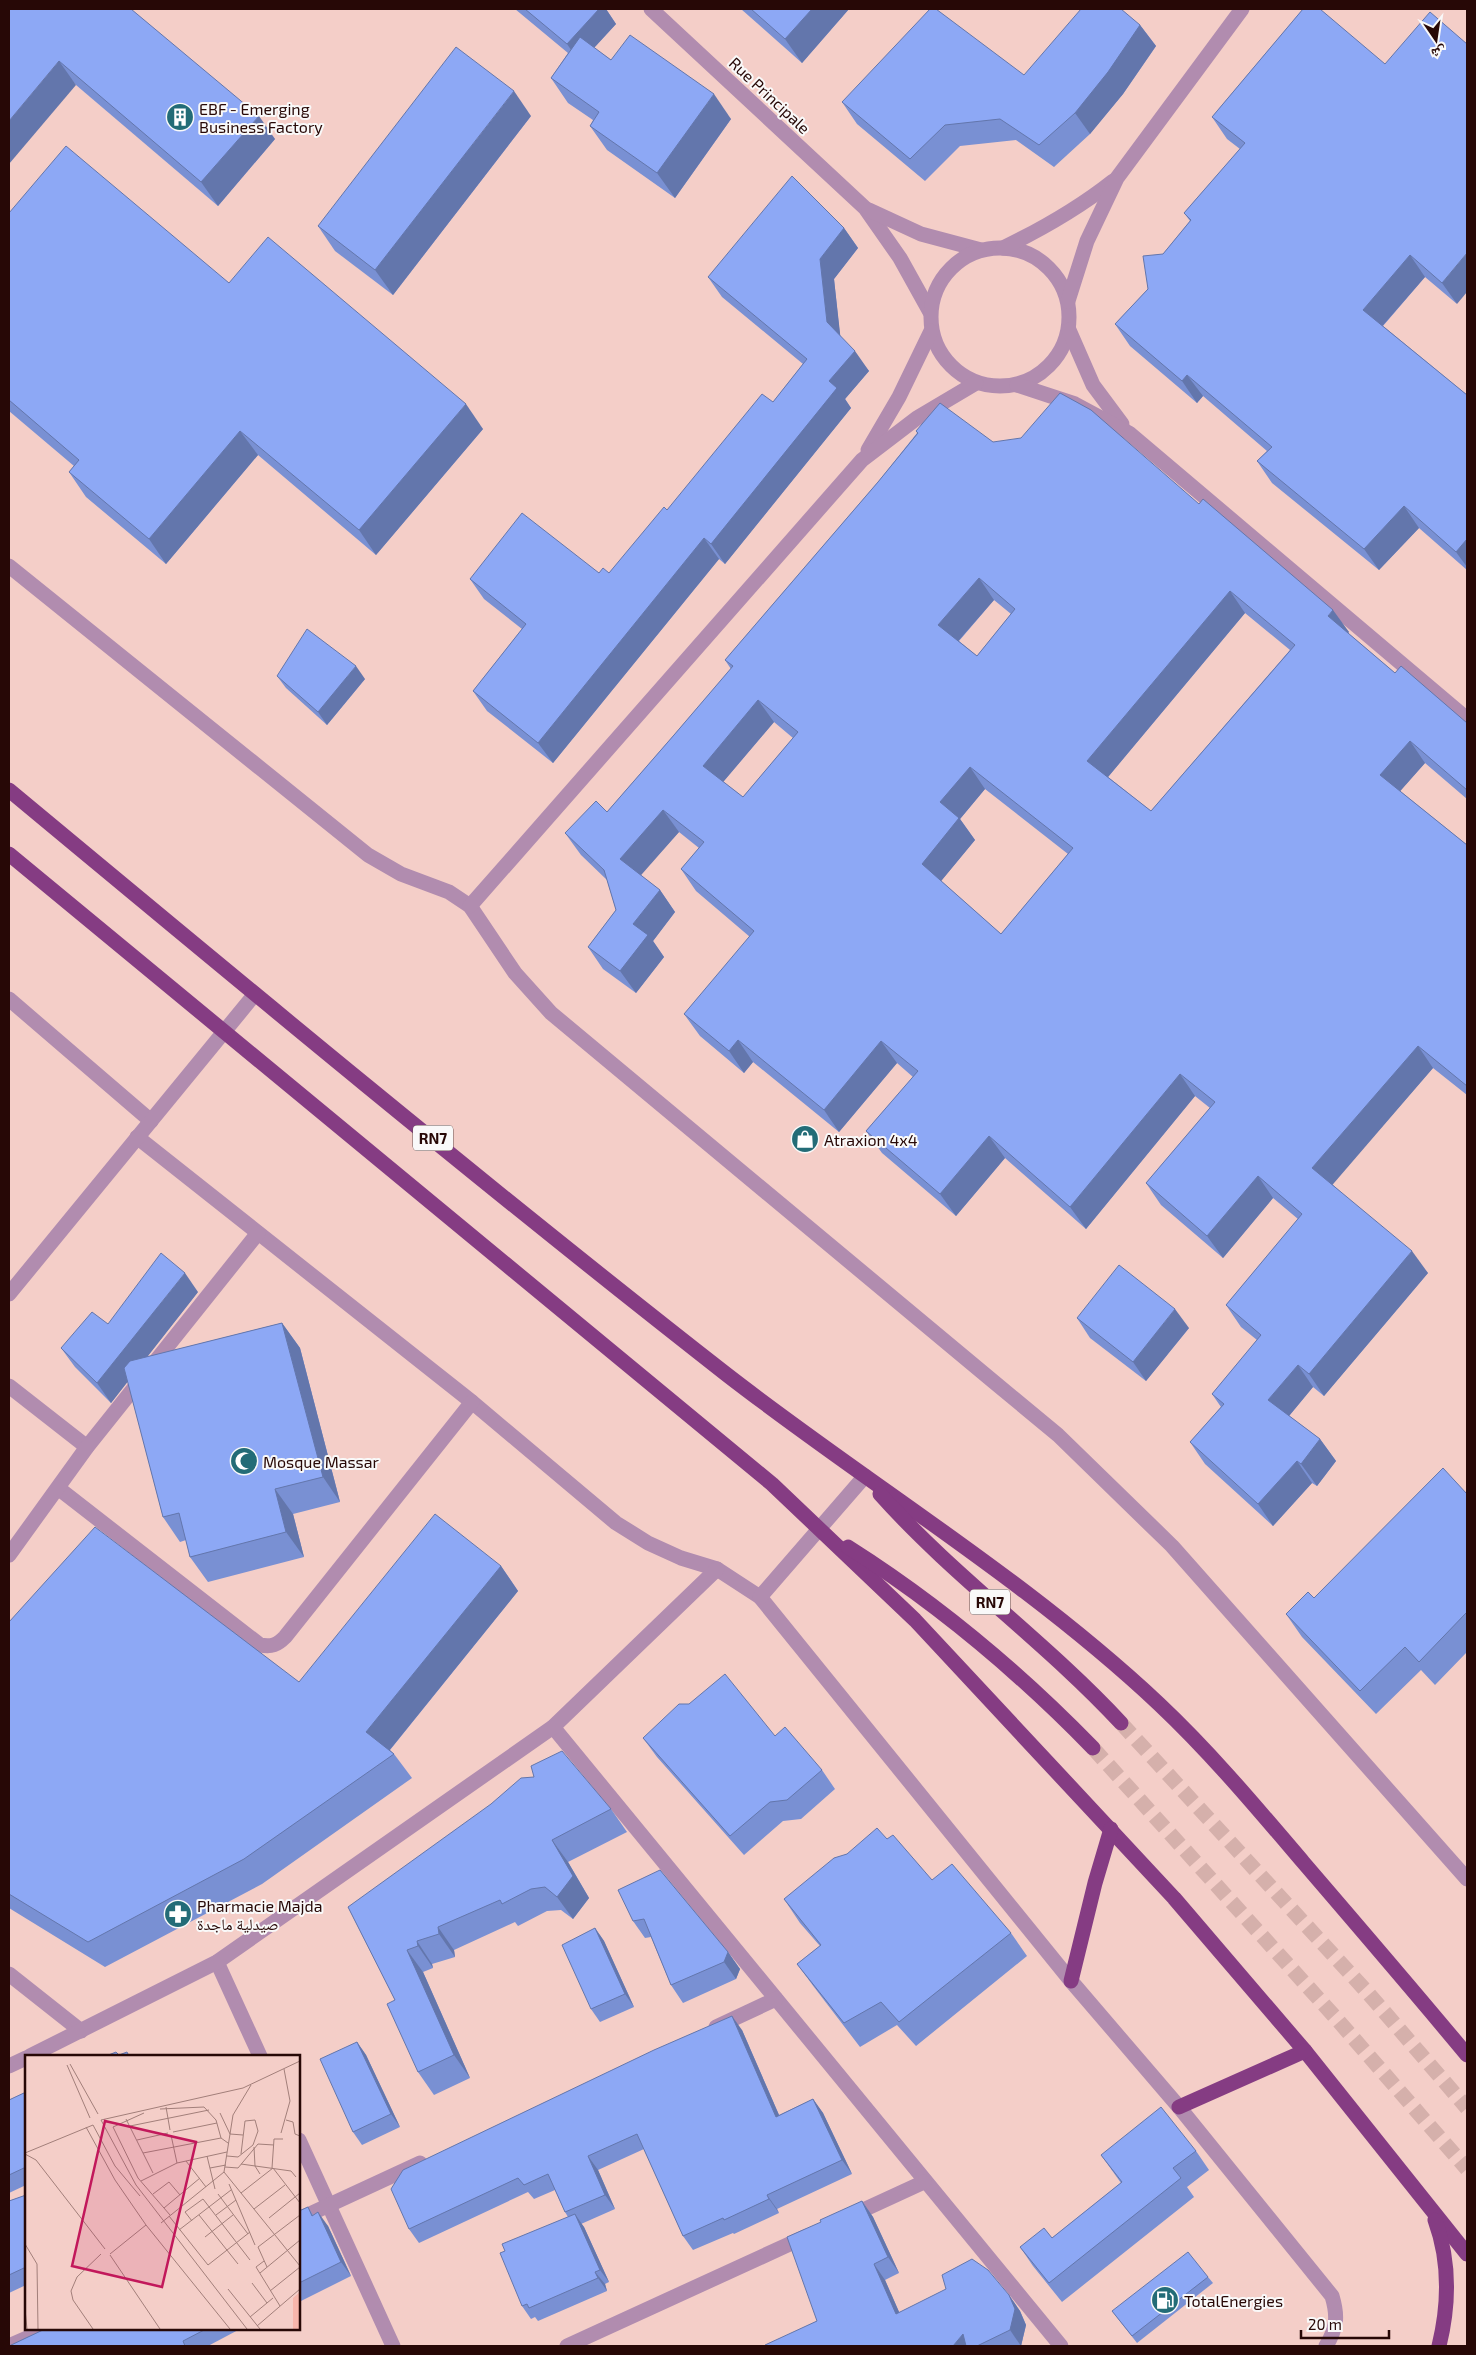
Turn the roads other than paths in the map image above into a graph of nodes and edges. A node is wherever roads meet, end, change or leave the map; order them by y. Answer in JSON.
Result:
{"nodes":[{"id":1,"x":651,"y":9,"type":"edge"},
{"id":2,"x":1242,"y":9,"type":"edge"},
{"id":3,"x":1117,"y":178,"type":"junction"},
{"id":4,"x":865,"y":208,"type":"junction"},
{"id":5,"x":1003,"y":248,"type":"junction"},
{"id":6,"x":981,"y":250,"type":"junction"},
{"id":7,"x":1068,"y":301,"type":"junction"},
{"id":8,"x":930,"y":312,"type":"junction"},
{"id":9,"x":1069,"y":330,"type":"junction"},
{"id":10,"x":931,"y":331,"type":"junction"},
{"id":11,"x":976,"y":383,"type":"junction"},
{"id":12,"x":1017,"y":385,"type":"junction"},
{"id":13,"x":1129,"y":433,"type":"junction"},
{"id":14,"x":862,"y":460,"type":"junction"},
{"id":15,"x":9,"y":566,"type":"edge"},
{"id":16,"x":1467,"y":719,"type":"edge"},
{"id":17,"x":9,"y":790,"type":"edge"},
{"id":18,"x":9,"y":854,"type":"edge"},
{"id":19,"x":470,"y":906,"type":"junction"},
{"id":20,"x":255,"y":994,"type":"junction"},
{"id":21,"x":9,"y":999,"type":"edge"},
{"id":22,"x":224,"y":1032,"type":"junction"},
{"id":23,"x":151,"y":1121,"type":"junction"},
{"id":24,"x":137,"y":1137,"type":"junction"},
{"id":25,"x":258,"y":1233,"type":"junction"},
{"id":26,"x":9,"y":1294,"type":"edge"},
{"id":27,"x":9,"y":1386,"type":"edge"},
{"id":28,"x":472,"y":1402,"type":"junction"},
{"id":29,"x":87,"y":1447,"type":"junction"},
{"id":30,"x":864,"y":1476,"type":"junction"},
{"id":31,"x":58,"y":1488,"type":"junction"},
{"id":32,"x":820,"y":1528,"type":"junction"},
{"id":33,"x":9,"y":1555,"type":"edge"},
{"id":34,"x":717,"y":1569,"type":"junction"},
{"id":35,"x":760,"y":1597,"type":"junction"},
{"id":36,"x":1121,"y":1723,"type":"tunnel mouth"},
{"id":37,"x":553,"y":1727,"type":"junction"},
{"id":38,"x":1093,"y":1748,"type":"tunnel mouth"},
{"id":39,"x":1111,"y":1829,"type":"junction"},
{"id":40,"x":1467,"y":1879,"type":"edge"},
{"id":41,"x":217,"y":1962,"type":"junction"},
{"id":42,"x":9,"y":1974,"type":"edge"},
{"id":43,"x":1071,"y":1981,"type":"junction"},
{"id":44,"x":776,"y":1999,"type":"junction"},
{"id":45,"x":81,"y":2032,"type":"junction"},
{"id":46,"x":705,"y":2032,"type":"edge"},
{"id":47,"x":1305,"y":2051,"type":"junction"},
{"id":48,"x":32,"y":2055,"type":"edge"},
{"id":49,"x":260,"y":2055,"type":"edge"},
{"id":50,"x":1467,"y":2055,"type":"edge"},
{"id":51,"x":25,"y":2058,"type":"edge"},
{"id":52,"x":9,"y":2066,"type":"edge"},
{"id":53,"x":1179,"y":2107,"type":"junction"},
{"id":54,"x":300,"y":2142,"type":"edge"},
{"id":55,"x":436,"y":2156,"type":"edge"},
{"id":56,"x":924,"y":2182,"type":"junction"},
{"id":57,"x":329,"y":2206,"type":"junction"},
{"id":58,"x":1430,"y":2207,"type":"junction"},
{"id":59,"x":300,"y":2219,"type":"edge"},
{"id":60,"x":835,"y":2223,"type":"edge"},
{"id":61,"x":817,"y":2231,"type":"edge"},
{"id":62,"x":1467,"y":2254,"type":"edge"},
{"id":63,"x":46,"y":2330,"type":"edge"},
{"id":64,"x":9,"y":2346,"type":"edge"},
{"id":65,"x":394,"y":2346,"type":"edge"},
{"id":66,"x":567,"y":2346,"type":"edge"},
{"id":67,"x":1061,"y":2346,"type":"edge"},
{"id":68,"x":1326,"y":2346,"type":"edge"},
{"id":69,"x":1439,"y":2346,"type":"edge"}],
"edges":[{"from":1,"to":4,"type":"street","name":"Rue Principale"},
{"from":2,"to":3,"type":"street"},
{"from":3,"to":5,"type":"street"},
{"from":3,"to":7,"type":"street"},
{"from":4,"to":6,"type":"street","name":"Rue Principale"},
{"from":4,"to":8,"type":"street","name":"Rue Principale"},
{"from":5,"to":6,"type":"street"},
{"from":5,"to":7,"type":"street"},
{"from":6,"to":8,"type":"street"},
{"from":7,"to":9,"type":"street"},
{"from":8,"to":10,"type":"street"},
{"from":9,"to":12,"type":"street"},
{"from":9,"to":13,"type":"street"},
{"from":10,"to":11,"type":"street"},
{"from":10,"to":14,"type":"street"},
{"from":11,"to":12,"type":"street"},
{"from":11,"to":14,"type":"street"},
{"from":12,"to":13,"type":"street"},
{"from":13,"to":16,"type":"street"},
{"from":14,"to":19,"type":"street"},
{"from":15,"to":19,"type":"street"},
{"from":17,"to":20,"type":"highway","number":"RN7"},
{"from":18,"to":22,"type":"highway","number":"RN7"},
{"from":19,"to":40,"type":"street"},
{"from":20,"to":22,"type":"street"},
{"from":20,"to":30,"type":"highway","number":"RN7"},
{"from":21,"to":23,"type":"street"},
{"from":22,"to":23,"type":"street"},
{"from":22,"to":32,"type":"highway","number":"RN7"},
{"from":23,"to":24,"type":"street"},
{"from":24,"to":25,"type":"street"},
{"from":24,"to":26,"type":"street"},
{"from":25,"to":28,"type":"street"},
{"from":25,"to":29,"type":"street"},
{"from":27,"to":29,"type":"street"},
{"from":28,"to":31,"type":"street"},
{"from":28,"to":34,"type":"street"},
{"from":29,"to":31,"type":"street"},
{"from":30,"to":32,"type":"street"},
{"from":30,"to":36,"type":"highway","number":"RN7"},
{"from":30,"to":50,"type":"highway"},
{"from":31,"to":33,"type":"street"},
{"from":32,"to":35,"type":"street"},
{"from":32,"to":38,"type":"highway","number":"RN7"},
{"from":32,"to":39,"type":"highway"},
{"from":34,"to":35,"type":"street"},
{"from":34,"to":37,"type":"street"},
{"from":35,"to":43,"type":"street"},
{"from":37,"to":41,"type":"street"},
{"from":37,"to":44,"type":"street"},
{"from":39,"to":43,"type":"highway"},
{"from":39,"to":47,"type":"highway"},
{"from":41,"to":45,"type":"street"},
{"from":41,"to":49,"type":"street"},
{"from":42,"to":45,"type":"street"},
{"from":43,"to":53,"type":"street"},
{"from":44,"to":46,"type":"street"},
{"from":44,"to":56,"type":"street"},
{"from":45,"to":48,"type":"street"},
{"from":47,"to":53,"type":"highway"},
{"from":47,"to":58,"type":"highway"},
{"from":51,"to":52,"type":"street"},
{"from":53,"to":68,"type":"street"},
{"from":54,"to":57,"type":"street"},
{"from":55,"to":57,"type":"street"},
{"from":56,"to":60,"type":"street"},
{"from":56,"to":67,"type":"street"},
{"from":57,"to":59,"type":"street"},
{"from":57,"to":65,"type":"street"},
{"from":58,"to":62,"type":"highway"},
{"from":58,"to":69,"type":"highway"},
{"from":61,"to":66,"type":"street"},
{"from":63,"to":64,"type":"street"}]}
